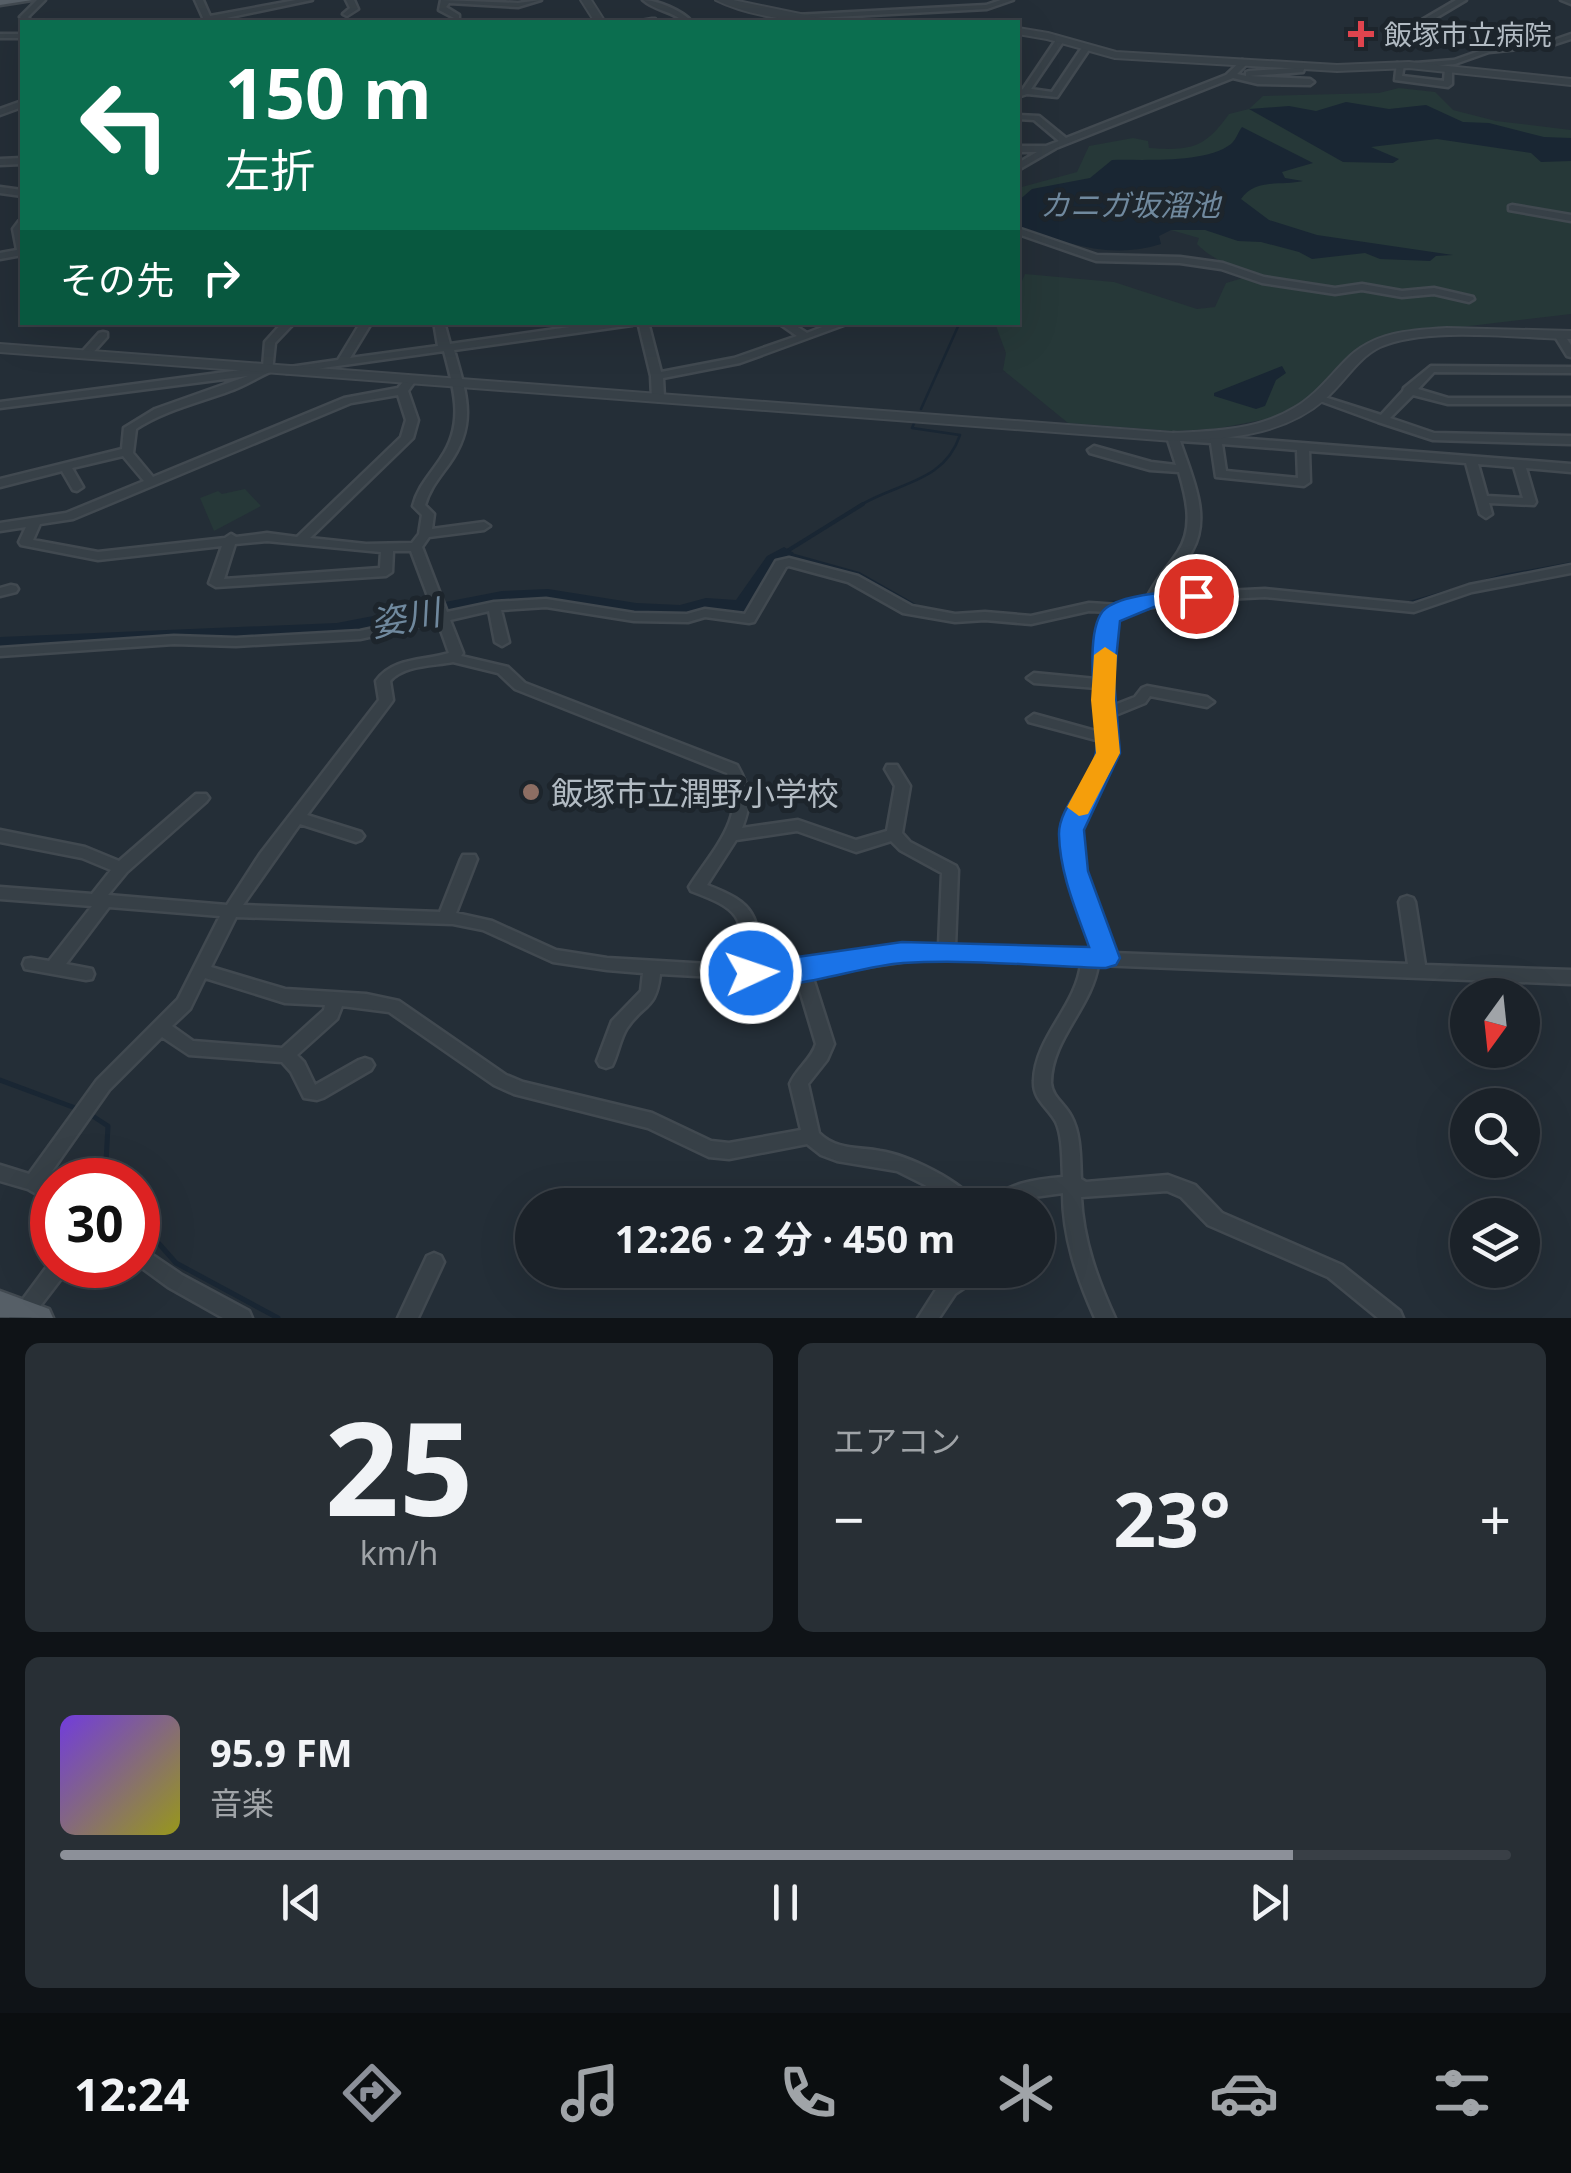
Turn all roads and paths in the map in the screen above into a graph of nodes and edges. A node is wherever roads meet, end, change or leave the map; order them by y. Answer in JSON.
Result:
{"nodes":[{"id":1,"x":26,"y":0,"type":"edge"},
{"id":2,"x":41,"y":0,"type":"edge"},
{"id":3,"x":308,"y":0,"type":"edge"},
{"id":4,"x":350,"y":0,"type":"edge"},
{"id":5,"x":537,"y":0,"type":"edge"},
{"id":6,"x":647,"y":0,"type":"edge"},
{"id":7,"x":720,"y":0,"type":"edge"},
{"id":8,"x":1009,"y":0,"type":"edge"},
{"id":9,"x":1462,"y":0,"type":"edge"},
{"id":10,"x":445,"y":1,"type":"edge"},
{"id":11,"x":0,"y":2,"type":"edge"},
{"id":12,"x":279,"y":2,"type":"edge"},
{"id":13,"x":347,"y":14,"type":"dead end"},
{"id":14,"x":456,"y":16,"type":"dead end"},
{"id":15,"x":794,"y":18,"type":"junction"},
{"id":16,"x":26,"y":20,"type":"edge"},
{"id":17,"x":215,"y":20,"type":"edge"},
{"id":18,"x":686,"y":20,"type":"edge"},
{"id":19,"x":814,"y":20,"type":"edge"},
{"id":20,"x":1426,"y":20,"type":"dead end"},
{"id":21,"x":1020,"y":31,"type":"edge"},
{"id":22,"x":1571,"y":36,"type":"edge"},
{"id":23,"x":1061,"y":39,"type":"junction"},
{"id":24,"x":1086,"y":48,"type":"junction"},
{"id":25,"x":1245,"y":62,"type":"junction"},
{"id":26,"x":1405,"y":65,"type":"junction"},
{"id":27,"x":1301,"y":66,"type":"junction"},
{"id":28,"x":1449,"y":69,"type":"junction"},
{"id":29,"x":1232,"y":75,"type":"junction"},
{"id":30,"x":1310,"y":82,"type":"dead end"},
{"id":31,"x":1571,"y":82,"type":"edge"},
{"id":32,"x":1022,"y":93,"type":"edge"},
{"id":33,"x":1020,"y":118,"type":"edge"},
{"id":34,"x":1066,"y":141,"type":"junction"},
{"id":35,"x":1020,"y":149,"type":"edge"},
{"id":36,"x":1046,"y":149,"type":"junction"},
{"id":37,"x":18,"y":161,"type":"edge"},
{"id":38,"x":0,"y":162,"type":"edge"},
{"id":39,"x":1020,"y":166,"type":"edge"},
{"id":40,"x":1512,"y":208,"type":"dead end"},
{"id":41,"x":1571,"y":218,"type":"edge"},
{"id":42,"x":1020,"y":232,"type":"edge"},
{"id":43,"x":1469,"y":300,"type":"dead end"},
{"id":44,"x":287,"y":325,"type":"edge"},
{"id":45,"x":365,"y":325,"type":"edge"},
{"id":46,"x":440,"y":325,"type":"edge"},
{"id":47,"x":611,"y":325,"type":"edge"},
{"id":48,"x":644,"y":325,"type":"edge"},
{"id":49,"x":787,"y":325,"type":"edge"},
{"id":50,"x":840,"y":325,"type":"edge"},
{"id":51,"x":1565,"y":335,"type":"edge"},
{"id":52,"x":103,"y":336,"type":"dead end"},
{"id":53,"x":805,"y":336,"type":"junction"},
{"id":54,"x":0,"y":348,"type":"edge"},
{"id":55,"x":446,"y":348,"type":"junction"},
{"id":56,"x":1571,"y":354,"type":"edge"},
{"id":57,"x":85,"y":355,"type":"junction"},
{"id":58,"x":344,"y":360,"type":"junction"},
{"id":59,"x":266,"y":369,"type":"junction"},
{"id":60,"x":287,"y":370,"type":"junction"},
{"id":61,"x":1571,"y":370,"type":"edge"},
{"id":62,"x":657,"y":376,"type":"junction"},
{"id":63,"x":456,"y":383,"type":"junction"},
{"id":64,"x":406,"y":385,"type":"junction"},
{"id":65,"x":1408,"y":390,"type":"junction"},
{"id":66,"x":658,"y":398,"type":"junction"},
{"id":67,"x":1318,"y":398,"type":"junction"},
{"id":68,"x":1571,"y":401,"type":"edge"},
{"id":69,"x":0,"y":405,"type":"edge"},
{"id":70,"x":1382,"y":420,"type":"junction"},
{"id":71,"x":1174,"y":437,"type":"junction"},
{"id":72,"x":1216,"y":440,"type":"junction"},
{"id":73,"x":1571,"y":440,"type":"edge"},
{"id":74,"x":1303,"y":447,"type":"junction"},
{"id":75,"x":1094,"y":450,"type":"dead end"},
{"id":76,"x":127,"y":451,"type":"junction"},
{"id":77,"x":1471,"y":461,"type":"junction"},
{"id":78,"x":1519,"y":464,"type":"junction"},
{"id":79,"x":66,"y":468,"type":"junction"},
{"id":80,"x":1571,"y":468,"type":"edge"},
{"id":81,"x":1182,"y":470,"type":"junction"},
{"id":82,"x":151,"y":482,"type":"junction"},
{"id":83,"x":0,"y":483,"type":"edge"},
{"id":84,"x":77,"y":487,"type":"dead end"},
{"id":85,"x":1482,"y":499,"type":"junction"},
{"id":86,"x":1486,"y":514,"type":"dead end"},
{"id":87,"x":35,"y":522,"type":"junction"},
{"id":88,"x":484,"y":526,"type":"dead end"},
{"id":89,"x":0,"y":527,"type":"edge"},
{"id":90,"x":425,"y":534,"type":"junction"},
{"id":91,"x":232,"y":538,"type":"junction"},
{"id":92,"x":301,"y":540,"type":"junction"},
{"id":93,"x":416,"y":546,"type":"junction"},
{"id":94,"x":386,"y":549,"type":"junction"},
{"id":95,"x":1571,"y":569,"type":"edge"},
{"id":96,"x":1152,"y":600,"type":"junction"},
{"id":97,"x":494,"y":606,"type":"junction"},
{"id":98,"x":1122,"y":609,"type":"junction"},
{"id":99,"x":445,"y":615,"type":"junction"},
{"id":100,"x":502,"y":642,"type":"dead end"},
{"id":101,"x":0,"y":652,"type":"edge"},
{"id":102,"x":453,"y":658,"type":"junction"},
{"id":103,"x":1034,"y":678,"type":"dead end"},
{"id":104,"x":1103,"y":684,"type":"junction"},
{"id":105,"x":1208,"y":702,"type":"dead end"},
{"id":106,"x":1105,"y":714,"type":"junction"},
{"id":107,"x":1034,"y":718,"type":"dead end"},
{"id":108,"x":1109,"y":738,"type":"junction"},
{"id":109,"x":892,"y":769,"type":"dead end"},
{"id":110,"x":201,"y":798,"type":"dead end"},
{"id":111,"x":297,"y":818,"type":"junction"},
{"id":112,"x":894,"y":834,"type":"junction"},
{"id":113,"x":731,"y":835,"type":"junction"},
{"id":114,"x":0,"y":836,"type":"edge"},
{"id":115,"x":356,"y":836,"type":"dead end"},
{"id":116,"x":469,"y":860,"type":"dead end"},
{"id":117,"x":121,"y":868,"type":"junction"},
{"id":118,"x":0,"y":893,"type":"edge"},
{"id":119,"x":100,"y":901,"type":"junction"},
{"id":120,"x":1407,"y":902,"type":"dead end"},
{"id":121,"x":232,"y":911,"type":"junction"},
{"id":122,"x":446,"y":918,"type":"junction"},
{"id":123,"x":948,"y":952,"type":"junction"},
{"id":124,"x":1098,"y":957,"type":"junction"},
{"id":125,"x":31,"y":964,"type":"dead end"},
{"id":126,"x":652,"y":967,"type":"junction"},
{"id":127,"x":53,"y":968,"type":"junction"},
{"id":128,"x":802,"y":970,"type":"junction"},
{"id":129,"x":202,"y":972,"type":"junction"},
{"id":130,"x":1418,"y":972,"type":"junction"},
{"id":131,"x":751,"y":973,"type":"junction"},
{"id":132,"x":86,"y":974,"type":"dead end"},
{"id":133,"x":1571,"y":978,"type":"edge"},
{"id":134,"x":335,"y":1001,"type":"junction"},
{"id":135,"x":162,"y":1028,"type":"junction"},
{"id":136,"x":286,"y":1055,"type":"junction"},
{"id":137,"x":606,"y":1061,"type":"dead end"},
{"id":138,"x":365,"y":1065,"type":"dead end"},
{"id":139,"x":810,"y":1136,"type":"junction"},
{"id":140,"x":51,"y":1158,"type":"edge"},
{"id":141,"x":0,"y":1174,"type":"edge"},
{"id":142,"x":30,"y":1181,"type":"edge"},
{"id":143,"x":1074,"y":1184,"type":"junction"},
{"id":144,"x":941,"y":1188,"type":"edge"},
{"id":145,"x":1036,"y":1188,"type":"edge"},
{"id":146,"x":434,"y":1262,"type":"dead end"},
{"id":147,"x":160,"y":1270,"type":"edge"},
{"id":148,"x":41,"y":1288,"type":"edge"},
{"id":149,"x":948,"y":1288,"type":"edge"},
{"id":150,"x":20,"y":1313,"type":"edge"},
{"id":151,"x":242,"y":1318,"type":"edge"},
{"id":152,"x":408,"y":1318,"type":"edge"},
{"id":153,"x":928,"y":1318,"type":"edge"},
{"id":154,"x":1105,"y":1318,"type":"edge"},
{"id":155,"x":1393,"y":1318,"type":"edge"}],
"edges":[{"from":1,"to":11,"type":"main road"},
{"from":2,"to":16,"type":"street"},
{"from":3,"to":12,"type":"street"},
{"from":4,"to":13,"type":"street"},
{"from":5,"to":10,"type":"street"},
{"from":6,"to":18,"type":"street"},
{"from":7,"to":15,"type":"street"},
{"from":8,"to":15,"type":"street"},
{"from":9,"to":20,"type":"street"},
{"from":10,"to":14,"type":"street"},
{"from":12,"to":17,"type":"street"},
{"from":15,"to":19,"type":"street"},
{"from":21,"to":23,"type":"street"},
{"from":22,"to":26,"type":"street"},
{"from":23,"to":24,"type":"street"},
{"from":23,"to":32,"type":"street"},
{"from":24,"to":25,"type":"street"},
{"from":24,"to":32,"type":"street"},
{"from":25,"to":27,"type":"street"},
{"from":25,"to":29,"type":"street"},
{"from":26,"to":27,"type":"street"},
{"from":26,"to":28,"type":"street"},
{"from":26,"to":28,"type":"street"},
{"from":27,"to":29,"type":"street"},
{"from":28,"to":31,"type":"street"},
{"from":29,"to":30,"type":"street"},
{"from":29,"to":34,"type":"street"},
{"from":33,"to":34,"type":"street"},
{"from":34,"to":36,"type":"street"},
{"from":35,"to":36,"type":"street"},
{"from":36,"to":39,"type":"street"},
{"from":37,"to":38,"type":"street"},
{"from":40,"to":41,"type":"street"},
{"from":42,"to":43,"type":"street"},
{"from":44,"to":59,"type":"street"},
{"from":45,"to":58,"type":"street"},
{"from":46,"to":55,"type":"street"},
{"from":47,"to":55,"type":"street"},
{"from":48,"to":62,"type":"street"},
{"from":49,"to":53,"type":"street"},
{"from":50,"to":53,"type":"street"},
{"from":51,"to":56,"type":"street"},
{"from":51,"to":67,"type":"street"},
{"from":52,"to":57,"type":"street"},
{"from":53,"to":62,"type":"street"},
{"from":54,"to":57,"type":"street"},
{"from":55,"to":58,"type":"street"},
{"from":55,"to":63,"type":"street"},
{"from":57,"to":59,"type":"street"},
{"from":58,"to":60,"type":"street"},
{"from":59,"to":60,"type":"street"},
{"from":59,"to":69,"type":"street"},
{"from":59,"to":76,"type":"street"},
{"from":60,"to":64,"type":"street"},
{"from":61,"to":65,"type":"street"},
{"from":62,"to":66,"type":"street"},
{"from":63,"to":64,"type":"street"},
{"from":63,"to":66,"type":"street"},
{"from":63,"to":90,"type":"street"},
{"from":64,"to":82,"type":"street"},
{"from":64,"to":92,"type":"street"},
{"from":65,"to":68,"type":"street"},
{"from":65,"to":70,"type":"street"},
{"from":66,"to":71,"type":"street"},
{"from":67,"to":70,"type":"street"},
{"from":67,"to":71,"type":"street"},
{"from":70,"to":73,"type":"street"},
{"from":71,"to":72,"type":"street"},
{"from":71,"to":81,"type":"street"},
{"from":72,"to":74,"type":"street"},
{"from":72,"to":74,"type":"street"},
{"from":74,"to":77,"type":"street"},
{"from":75,"to":81,"type":"street"},
{"from":76,"to":79,"type":"street"},
{"from":76,"to":82,"type":"street"},
{"from":77,"to":78,"type":"street"},
{"from":77,"to":85,"type":"street"},
{"from":78,"to":80,"type":"street"},
{"from":78,"to":85,"type":"street"},
{"from":79,"to":83,"type":"street"},
{"from":79,"to":84,"type":"street"},
{"from":81,"to":96,"type":"street"},
{"from":82,"to":87,"type":"street"},
{"from":85,"to":86,"type":"street"},
{"from":87,"to":89,"type":"street"},
{"from":87,"to":91,"type":"street"},
{"from":88,"to":90,"type":"street"},
{"from":90,"to":93,"type":"street"},
{"from":91,"to":92,"type":"street"},
{"from":91,"to":94,"type":"street"},
{"from":92,"to":94,"type":"street"},
{"from":93,"to":94,"type":"street"},
{"from":93,"to":99,"type":"street"},
{"from":95,"to":96,"type":"street"},
{"from":96,"to":98,"type":"street"},
{"from":97,"to":98,"type":"street"},
{"from":97,"to":99,"type":"street"},
{"from":97,"to":100,"type":"street"},
{"from":98,"to":104,"type":"street"},
{"from":99,"to":101,"type":"street"},
{"from":99,"to":102,"type":"street"},
{"from":102,"to":111,"type":"street"},
{"from":102,"to":113,"type":"street"},
{"from":103,"to":104,"type":"street"},
{"from":104,"to":106,"type":"street"},
{"from":105,"to":106,"type":"street"},
{"from":106,"to":108,"type":"street"},
{"from":107,"to":108,"type":"street"},
{"from":108,"to":124,"type":"street"},
{"from":109,"to":112,"type":"street"},
{"from":110,"to":117,"type":"street"},
{"from":111,"to":115,"type":"street"},
{"from":111,"to":121,"type":"street"},
{"from":112,"to":113,"type":"street"},
{"from":112,"to":123,"type":"street"},
{"from":113,"to":131,"type":"street"},
{"from":114,"to":117,"type":"street"},
{"from":116,"to":122,"type":"street"},
{"from":117,"to":119,"type":"street"},
{"from":118,"to":119,"type":"street"},
{"from":119,"to":121,"type":"street"},
{"from":119,"to":127,"type":"street"},
{"from":120,"to":130,"type":"street"},
{"from":121,"to":122,"type":"street"},
{"from":121,"to":129,"type":"street"},
{"from":122,"to":126,"type":"street"},
{"from":123,"to":124,"type":"street"},
{"from":123,"to":128,"type":"street"},
{"from":124,"to":130,"type":"street"},
{"from":124,"to":143,"type":"street"},
{"from":125,"to":127,"type":"street"},
{"from":126,"to":131,"type":"street"},
{"from":126,"to":137,"type":"street"},
{"from":127,"to":132,"type":"street"},
{"from":128,"to":131,"type":"street"},
{"from":128,"to":139,"type":"street"},
{"from":129,"to":134,"type":"street"},
{"from":129,"to":135,"type":"street"},
{"from":130,"to":133,"type":"street"},
{"from":134,"to":136,"type":"street"},
{"from":134,"to":139,"type":"street"},
{"from":135,"to":136,"type":"street"},
{"from":135,"to":140,"type":"street"},
{"from":136,"to":138,"type":"street"},
{"from":139,"to":144,"type":"street"},
{"from":141,"to":142,"type":"street"},
{"from":143,"to":145,"type":"street"},
{"from":143,"to":154,"type":"street"},
{"from":143,"to":155,"type":"street"},
{"from":146,"to":152,"type":"street"},
{"from":147,"to":151,"type":"street"},
{"from":148,"to":150,"type":"street"},
{"from":149,"to":153,"type":"street"}]}
